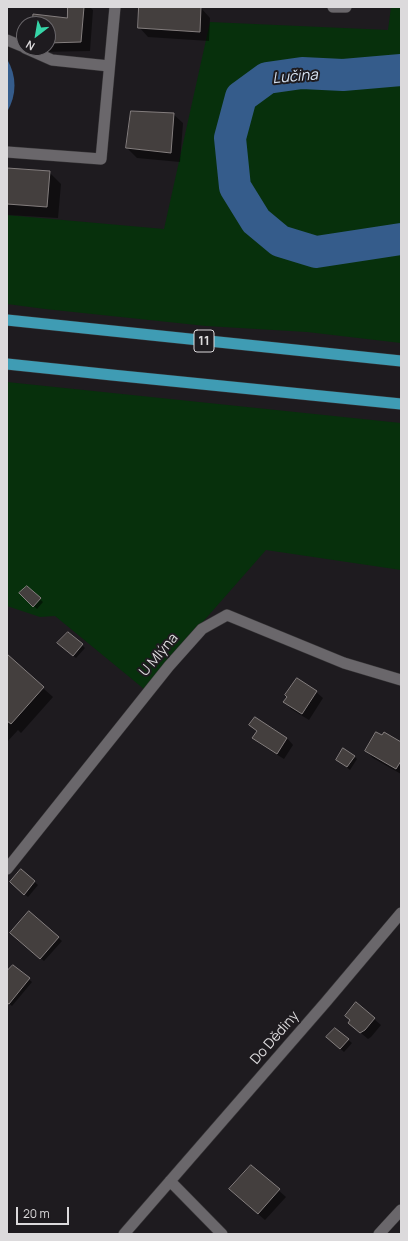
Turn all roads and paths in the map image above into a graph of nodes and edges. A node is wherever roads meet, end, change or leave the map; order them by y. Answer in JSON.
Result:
{"nodes":[{"id":1,"x":115,"y":7,"type":"edge"},
{"id":2,"x":333,"y":7,"type":"edge"},
{"id":3,"x":346,"y":8,"type":"edge"},
{"id":4,"x":43,"y":56,"type":"edge"},
{"id":5,"x":109,"y":66,"type":"junction"},
{"id":6,"x":7,"y":152,"type":"edge"},
{"id":7,"x":7,"y":320,"type":"edge"},
{"id":8,"x":401,"y":361,"type":"edge"},
{"id":9,"x":7,"y":364,"type":"edge"},
{"id":10,"x":401,"y":404,"type":"edge"},
{"id":11,"x":401,"y":680,"type":"edge"},
{"id":12,"x":7,"y":869,"type":"edge"},
{"id":13,"x":401,"y":913,"type":"edge"},
{"id":14,"x":170,"y":1181,"type":"junction"},
{"id":15,"x":401,"y":1210,"type":"edge"},
{"id":16,"x":124,"y":1234,"type":"edge"},
{"id":17,"x":222,"y":1234,"type":"edge"},
{"id":18,"x":378,"y":1234,"type":"edge"}],
"edges":[{"from":1,"to":5,"type":"street"},
{"from":2,"to":3,"type":"street"},
{"from":4,"to":5,"type":"street"},
{"from":5,"to":6,"type":"street"},
{"from":7,"to":8,"type":"highway","number":"11"},
{"from":9,"to":10,"type":"highway"},
{"from":11,"to":12,"type":"street","name":"U Mlýna"},
{"from":13,"to":14,"type":"street","name":"Do Dědiny"},
{"from":14,"to":16,"type":"street","name":"Do Dědiny"},
{"from":14,"to":17,"type":"street"},
{"from":15,"to":18,"type":"street"}]}
